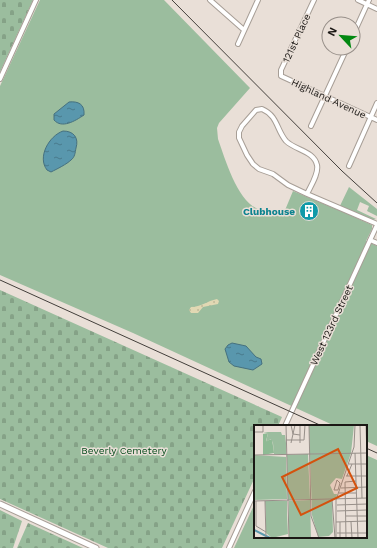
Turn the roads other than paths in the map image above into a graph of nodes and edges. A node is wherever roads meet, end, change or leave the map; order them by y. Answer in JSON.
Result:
{"nodes":[{"id":1,"x":36,"y":0,"type":"edge"},
{"id":2,"x":210,"y":0,"type":"edge"},
{"id":3,"x":258,"y":0,"type":"edge"},
{"id":4,"x":314,"y":0,"type":"edge"},
{"id":5,"x":358,"y":0,"type":"edge"},
{"id":6,"x":368,"y":2,"type":"edge"},
{"id":7,"x":377,"y":9,"type":"edge"},
{"id":8,"x":361,"y":17,"type":"edge"},
{"id":9,"x":244,"y":30,"type":"junction"},
{"id":10,"x":238,"y":44,"type":"dead end"},
{"id":11,"x":343,"y":56,"type":"edge"},
{"id":12,"x":281,"y":76,"type":"joint"},
{"id":13,"x":0,"y":79,"type":"edge"},
{"id":14,"x":325,"y":96,"type":"junction"},
{"id":15,"x":377,"y":103,"type":"edge"},
{"id":16,"x":371,"y":117,"type":"junction"},
{"id":17,"x":377,"y":120,"type":"edge"},
{"id":18,"x":311,"y":126,"type":"dead end"},
{"id":19,"x":349,"y":166,"type":"dead end"},
{"id":20,"x":307,"y":194,"type":"junction"},
{"id":21,"x":377,"y":224,"type":"edge"},
{"id":22,"x":371,"y":239,"type":"junction"},
{"id":23,"x":377,"y":240,"type":"edge"},
{"id":24,"x":377,"y":244,"type":"edge"},
{"id":25,"x":285,"y":425,"type":"edge"},
{"id":26,"x":254,"y":493,"type":"edge"},
{"id":27,"x":0,"y":504,"type":"edge"},
{"id":28,"x":96,"y":548,"type":"edge"},
{"id":29,"x":229,"y":548,"type":"edge"}],
"edges":[{"from":1,"to":13,"type":"street"},
{"from":2,"to":9,"type":"street"},
{"from":3,"to":9,"type":"street"},
{"from":4,"to":12,"type":"street","name":"121st Place"},
{"from":5,"to":6,"type":"street"},
{"from":6,"to":7,"type":"street"},
{"from":6,"to":8,"type":"street"},
{"from":9,"to":10,"type":"street"},
{"from":11,"to":14,"type":"street"},
{"from":12,"to":14,"type":"street","name":"Highland Avenue"},
{"from":14,"to":16,"type":"street","name":"Highland Avenue"},
{"from":14,"to":18,"type":"street"},
{"from":15,"to":16,"type":"street"},
{"from":16,"to":17,"type":"street","name":"Highland Avenue"},
{"from":16,"to":19,"type":"street"},
{"from":20,"to":20,"type":"street"},
{"from":20,"to":21,"type":"street"},
{"from":21,"to":22,"type":"street","name":"West 123rd Street"},
{"from":22,"to":23,"type":"street"},
{"from":22,"to":24,"type":"street"},
{"from":22,"to":25,"type":"street","name":"West 123rd Street"},
{"from":26,"to":29,"type":"street"},
{"from":27,"to":28,"type":"main road"}]}
